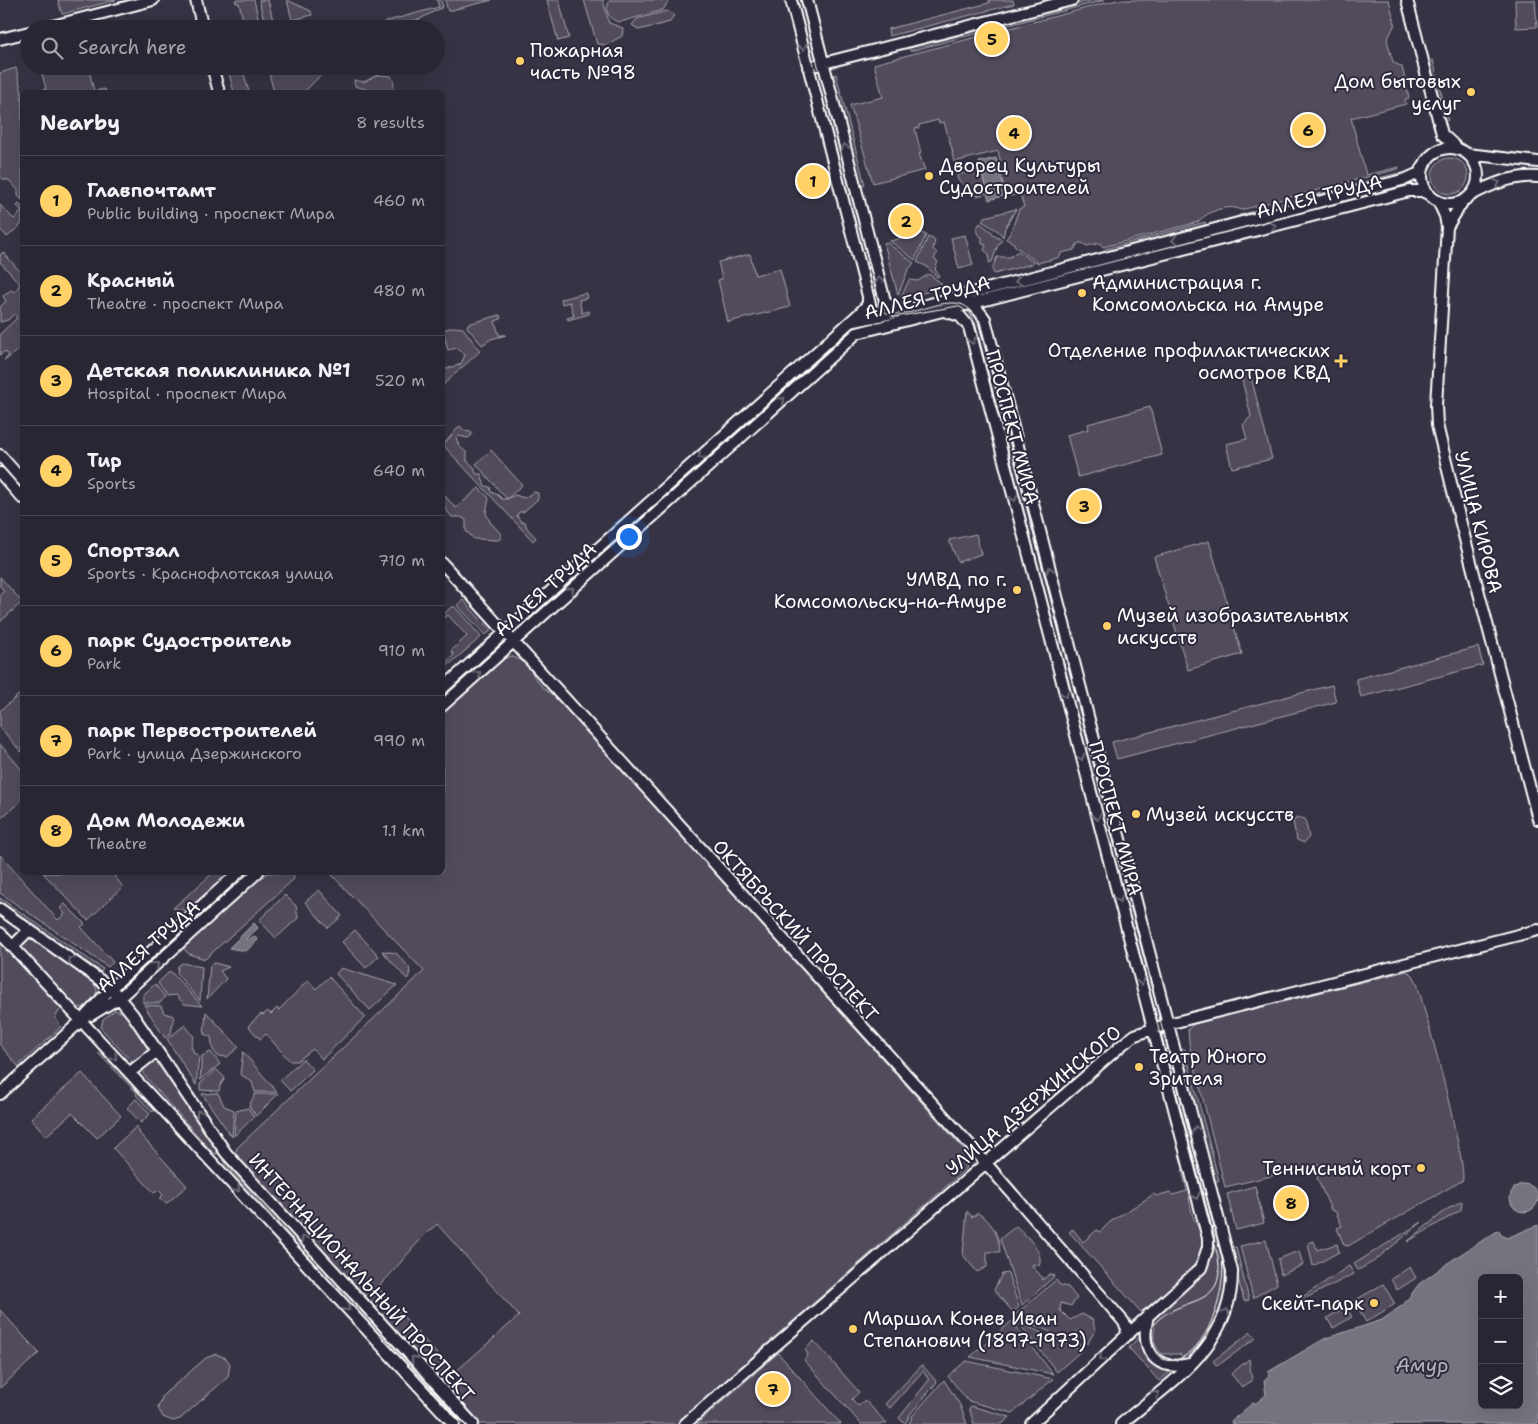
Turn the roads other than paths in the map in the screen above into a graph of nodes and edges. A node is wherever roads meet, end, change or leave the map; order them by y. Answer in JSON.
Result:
{"nodes":[{"id":1,"x":153,"y":0,"type":"edge"},
{"id":2,"x":196,"y":0,"type":"edge"},
{"id":3,"x":791,"y":0,"type":"edge"},
{"id":4,"x":807,"y":0,"type":"edge"},
{"id":5,"x":1072,"y":0,"type":"edge"},
{"id":6,"x":1408,"y":0,"type":"edge"},
{"id":7,"x":76,"y":20,"type":"edge"},
{"id":8,"x":201,"y":20,"type":"edge"},
{"id":9,"x":20,"y":34,"type":"edge"},
{"id":10,"x":0,"y":40,"type":"edge"},
{"id":11,"x":823,"y":64,"type":"junction"},
{"id":12,"x":808,"y":67,"type":"junction"},
{"id":13,"x":214,"y":75,"type":"edge"},
{"id":14,"x":218,"y":90,"type":"edge"},
{"id":15,"x":1442,"y":134,"type":"junction"},
{"id":16,"x":1462,"y":151,"type":"junction"},
{"id":17,"x":1433,"y":154,"type":"junction"},
{"id":18,"x":1538,"y":162,"type":"edge"},
{"id":19,"x":1424,"y":166,"type":"junction"},
{"id":20,"x":1538,"y":177,"type":"edge"},
{"id":21,"x":1434,"y":198,"type":"junction"},
{"id":22,"x":1465,"y":199,"type":"junction"},
{"id":23,"x":1447,"y":227,"type":"junction"},
{"id":24,"x":1086,"y":268,"type":"junction"},
{"id":25,"x":996,"y":297,"type":"junction"},
{"id":26,"x":868,"y":298,"type":"junction"},
{"id":27,"x":952,"y":298,"type":"junction"},
{"id":28,"x":970,"y":304,"type":"junction"},
{"id":29,"x":941,"y":311,"type":"junction"},
{"id":30,"x":879,"y":315,"type":"junction"},
{"id":31,"x":908,"y":315,"type":"junction"},
{"id":32,"x":985,"y":319,"type":"junction"},
{"id":33,"x":850,"y":322,"type":"junction"},
{"id":34,"x":0,"y":455,"type":"edge"},
{"id":35,"x":0,"y":472,"type":"edge"},
{"id":36,"x":20,"y":477,"type":"edge"},
{"id":37,"x":8,"y":482,"type":"junction"},
{"id":38,"x":20,"y":496,"type":"edge"},
{"id":39,"x":445,"y":566,"type":"edge"},
{"id":40,"x":505,"y":632,"type":"junction"},
{"id":41,"x":514,"y":642,"type":"junction"},
{"id":42,"x":445,"y":686,"type":"edge"},
{"id":43,"x":445,"y":703,"type":"edge"},
{"id":44,"x":1538,"y":819,"type":"edge"},
{"id":45,"x":236,"y":875,"type":"edge"},
{"id":46,"x":255,"y":875,"type":"edge"},
{"id":47,"x":0,"y":909,"type":"edge"},
{"id":48,"x":28,"y":930,"type":"junction"},
{"id":49,"x":1538,"y":930,"type":"edge"},
{"id":50,"x":0,"y":933,"type":"edge"},
{"id":51,"x":12,"y":946,"type":"junction"},
{"id":52,"x":111,"y":988,"type":"junction"},
{"id":53,"x":119,"y":998,"type":"junction"},
{"id":54,"x":81,"y":1021,"type":"junction"},
{"id":55,"x":1168,"y":1024,"type":"junction"},
{"id":56,"x":1153,"y":1028,"type":"junction"},
{"id":57,"x":157,"y":1051,"type":"junction"},
{"id":58,"x":129,"y":1073,"type":"junction"},
{"id":59,"x":0,"y":1094,"type":"edge"},
{"id":60,"x":226,"y":1154,"type":"junction"},
{"id":61,"x":986,"y":1163,"type":"junction"},
{"id":62,"x":214,"y":1164,"type":"junction"},
{"id":63,"x":1148,"y":1315,"type":"junction"},
{"id":64,"x":1123,"y":1321,"type":"junction"},
{"id":65,"x":1136,"y":1326,"type":"junction"},
{"id":66,"x":1126,"y":1336,"type":"junction"},
{"id":67,"x":1191,"y":1364,"type":"junction"},
{"id":68,"x":454,"y":1424,"type":"edge"},
{"id":69,"x":473,"y":1424,"type":"edge"},
{"id":70,"x":685,"y":1424,"type":"edge"},
{"id":71,"x":1031,"y":1424,"type":"edge"},
{"id":72,"x":1121,"y":1424,"type":"edge"}],
"edges":[{"from":1,"to":7,"type":"main road"},
{"from":2,"to":8,"type":"main road"},
{"from":3,"to":12,"type":"main road","one_way":true},
{"from":4,"to":11,"type":"main road"},
{"from":5,"to":11,"type":"main road"},
{"from":6,"to":15,"type":"main road"},
{"from":9,"to":10,"type":"main road"},
{"from":11,"to":12,"type":"main road"},
{"from":31,"to":11,"type":"main road","one_way":true},
{"from":12,"to":26,"type":"main road"},
{"from":13,"to":14,"type":"main road"},
{"from":15,"to":16,"type":"main road"},
{"from":15,"to":17,"type":"main road"},
{"from":16,"to":17,"type":"main road"},
{"from":16,"to":18,"type":"main road"},
{"from":16,"to":22,"type":"main road"},
{"from":17,"to":19,"type":"main road"},
{"from":19,"to":21,"type":"main road"},
{"from":19,"to":24,"type":"main road","name":"АЛЛЕЯ ТРУДА","one_way":true},
{"from":22,"to":20,"type":"main road","one_way":true},
{"from":21,"to":22,"type":"main road"},
{"from":21,"to":23,"type":"main road","name":"УЛИЦА КИРОВА"},
{"from":24,"to":21,"type":"main road","name":"АЛЛЕЯ ТРУДА","one_way":true},
{"from":22,"to":23,"type":"main road","name":"УЛИЦА КИРОВА"},
{"from":23,"to":44,"type":"main road","name":"УЛИЦА КИРОВА"},
{"from":24,"to":25,"type":"main road","name":"АЛЛЕЯ ТРУДА"},
{"from":24,"to":27,"type":"main road","name":"АЛЛЕЯ ТРУДА","one_way":true},
{"from":25,"to":28,"type":"main road","name":"АЛЛЕЯ ТРУДА"},
{"from":25,"to":32,"type":"main road"},
{"from":26,"to":30,"type":"main road"},
{"from":26,"to":33,"type":"main road"},
{"from":27,"to":28,"type":"main road"},
{"from":27,"to":31,"type":"main road","name":"АЛЛЕЯ ТРУДА"},
{"from":28,"to":29,"type":"main road","name":"АЛЛЕЯ ТРУДА"},
{"from":28,"to":32,"type":"main road"},
{"from":29,"to":31,"type":"main road","name":"АЛЛЕЯ ТРУДА"},
{"from":29,"to":56,"type":"main road","name":"ПРОСПЕКТ МИРА","one_way":true},
{"from":30,"to":31,"type":"main road"},
{"from":30,"to":33,"type":"main road","name":"АЛЛЕЯ ТРУДА"},
{"from":41,"to":31,"type":"main road","name":"АЛЛЕЯ ТРУДА","one_way":true},
{"from":55,"to":32,"type":"main road","name":"ПРОСПЕКТ МИРА","one_way":true},
{"from":33,"to":40,"type":"main road","name":"АЛЛЕЯ ТРУДА","one_way":true},
{"from":34,"to":36,"type":"main road"},
{"from":35,"to":37,"type":"main road"},
{"from":36,"to":37,"type":"main road"},
{"from":37,"to":38,"type":"main road"},
{"from":39,"to":40,"type":"main road","name":"ОКТЯБРЬСКИЙ ПРОСПЕКТ"},
{"from":40,"to":41,"type":"main road","name":"ОКТЯБРЬСКИЙ ПРОСПЕКТ"},
{"from":40,"to":42,"type":"main road","name":"АЛЛЕЯ ТРУДА"},
{"from":43,"to":41,"type":"main road","name":"АЛЛЕЯ ТРУДА","one_way":true},
{"from":41,"to":61,"type":"main road","name":"ОКТЯБРЬСКИЙ ПРОСПЕКТ"},
{"from":45,"to":52,"type":"main road","name":"АЛЛЕЯ ТРУДА"},
{"from":53,"to":46,"type":"main road","name":"АЛЛЕЯ ТРУДА","one_way":true},
{"from":47,"to":48,"type":"main road","name":"ИНТЕРНАЦИОНАЛЬНЫЙ ПРОСПЕКТ"},
{"from":48,"to":51,"type":"main road"},
{"from":52,"to":48,"type":"main road","name":"ИНТЕРНАЦИОНАЛЬНЫЙ ПРОСПЕКТ","one_way":true},
{"from":49,"to":55,"type":"main road","name":"УЛИЦА ДЗЕРЖИНСКОГО"},
{"from":50,"to":51,"type":"main road","name":"ИНТЕРНАЦИОНАЛЬНЫЙ ПРОСПЕКТ"},
{"from":51,"to":54,"type":"main road","name":"ИНТЕРНАЦИОНАЛЬНЫЙ ПРОСПЕКТ"},
{"from":52,"to":53,"type":"main road","name":"ИНТЕРНАЦИОНАЛЬНЫЙ ПРОСПЕКТ"},
{"from":52,"to":54,"type":"main road","name":"АЛЛЕЯ ТРУДА"},
{"from":53,"to":54,"type":"main road","name":"АЛЛЕЯ ТРУДА"},
{"from":53,"to":57,"type":"main road","name":"ИНТЕРНАЦИОНАЛЬНЫЙ ПРОСПЕКТ"},
{"from":54,"to":58,"type":"main road","name":"ИНТЕРНАЦИОНАЛЬНЫЙ ПРОСПЕКТ","one_way":true},
{"from":54,"to":59,"type":"main road","name":"АЛЛЕЯ ТРУДА"},
{"from":55,"to":56,"type":"main road","name":"УЛИЦА ДЗЕРЖИНСКОГО"},
{"from":67,"to":55,"type":"main road","name":"ПРОСПЕКТ МИРА","one_way":true},
{"from":56,"to":61,"type":"main road","name":"УЛИЦА ДЗЕРЖИНСКОГО"},
{"from":56,"to":63,"type":"main road","name":"ПРОСПЕКТ МИРА","one_way":true},
{"from":57,"to":58,"type":"main road"},
{"from":60,"to":57,"type":"main road","name":"ИНТЕРНАЦИОНАЛЬНЫЙ ПРОСПЕКТ","one_way":true},
{"from":58,"to":62,"type":"main road","name":"ИНТЕРНАЦИОНАЛЬНЫЙ ПРОСПЕКТ"},
{"from":60,"to":62,"type":"main road","name":"ИНТЕРНАЦИОНАЛЬНЫЙ ПРОСПЕКТ"},
{"from":69,"to":60,"type":"main road","name":"ИНТЕРНАЦИОНАЛЬНЫЙ ПРОСПЕКТ","one_way":true},
{"from":61,"to":64,"type":"main road","name":"ОКТЯБРЬСКИЙ ПРОСПЕКТ"},
{"from":61,"to":70,"type":"main road","name":"УЛИЦА ДЗЕРЖИНСКОГО"},
{"from":62,"to":68,"type":"main road","name":"ИНТЕРНАЦИОНАЛЬНЫЙ ПРОСПЕКТ","one_way":true},
{"from":63,"to":65,"type":"main road","name":"ПРОСПЕКТ МИРА"},
{"from":63,"to":67,"type":"main road"},
{"from":64,"to":65,"type":"main road"},
{"from":64,"to":66,"type":"main road"},
{"from":65,"to":66,"type":"main road","name":"ПРОСПЕКТ МИРА"},
{"from":66,"to":71,"type":"main road","name":"ПРОСПЕКТ МИРА","one_way":true},
{"from":72,"to":67,"type":"main road","name":"ПРОСПЕКТ МИРА","one_way":true}]}
